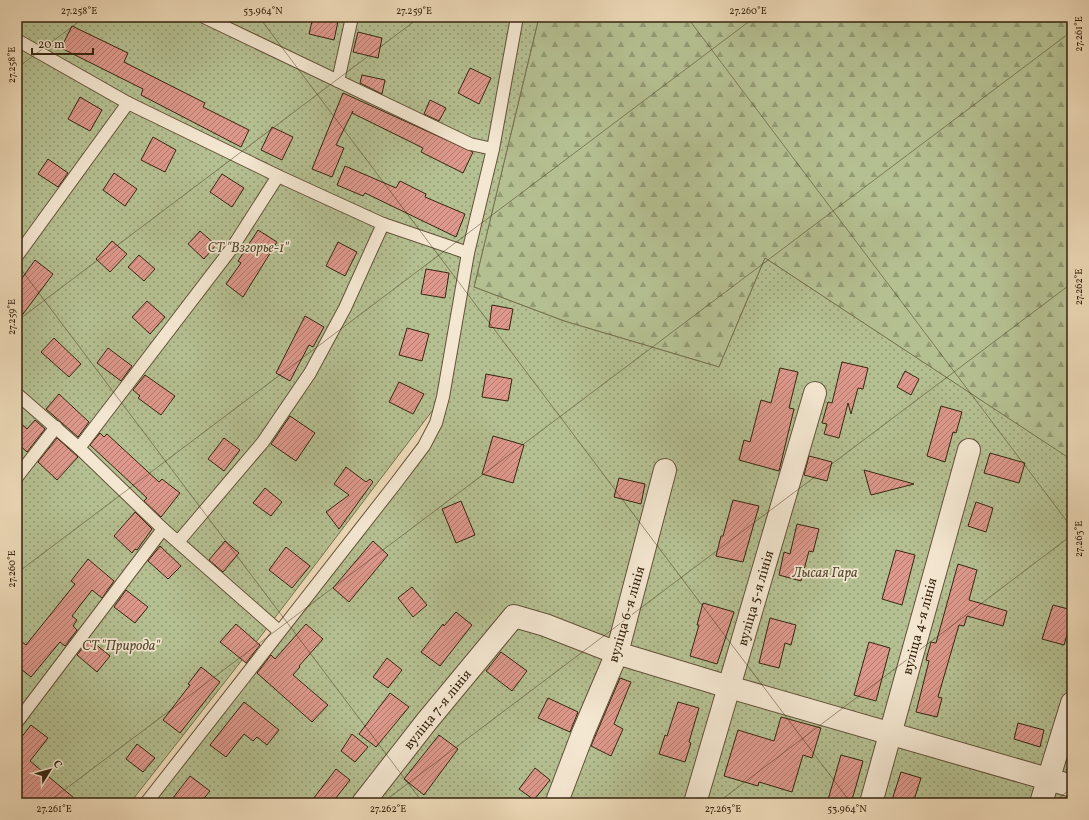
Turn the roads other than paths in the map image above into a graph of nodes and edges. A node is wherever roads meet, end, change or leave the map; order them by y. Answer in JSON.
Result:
{"nodes":[{"id":1,"x":204,"y":17,"type":"edge"},
{"id":2,"x":352,"y":17,"type":"edge"},
{"id":3,"x":517,"y":17,"type":"edge"},
{"id":4,"x":17,"y":40,"type":"edge"},
{"id":5,"x":338,"y":81,"type":"junction"},
{"id":6,"x":128,"y":103,"type":"junction"},
{"id":7,"x":492,"y":149,"type":"junction"},
{"id":8,"x":278,"y":176,"type":"junction"},
{"id":9,"x":383,"y":224,"type":"junction"},
{"id":10,"x":468,"y":253,"type":"junction"},
{"id":11,"x":17,"y":256,"type":"edge"},
{"id":12,"x":815,"y":393,"type":"dead end"},
{"id":13,"x":17,"y":394,"type":"edge"},
{"id":14,"x":56,"y":427,"type":"junction"},
{"id":15,"x":79,"y":448,"type":"junction"},
{"id":16,"x":969,"y":450,"type":"dead end"},
{"id":17,"x":665,"y":470,"type":"dead end"},
{"id":18,"x":17,"y":477,"type":"edge"},
{"id":19,"x":163,"y":529,"type":"junction"},
{"id":20,"x":178,"y":542,"type":"junction"},
{"id":21,"x":280,"y":631,"type":"junction"},
{"id":22,"x":617,"y":653,"type":"junction"},
{"id":23,"x":729,"y":687,"type":"junction"},
{"id":24,"x":1072,"y":703,"type":"edge"},
{"id":25,"x":17,"y":722,"type":"edge"},
{"id":26,"x":890,"y":733,"type":"junction"},
{"id":27,"x":1048,"y":779,"type":"junction"},
{"id":28,"x":1072,"y":786,"type":"edge"},
{"id":29,"x":558,"y":799,"type":"dead end"},
{"id":30,"x":146,"y":803,"type":"edge"},
{"id":31,"x":363,"y":803,"type":"edge"},
{"id":32,"x":695,"y":803,"type":"edge"},
{"id":33,"x":870,"y":803,"type":"edge"},
{"id":34,"x":1041,"y":803,"type":"edge"}],
"edges":[{"from":1,"to":5,"type":"lane"},
{"from":2,"to":5,"type":"lane"},
{"from":3,"to":7,"type":"lane"},
{"from":4,"to":6,"type":"lane"},
{"from":5,"to":7,"type":"lane"},
{"from":6,"to":8,"type":"lane"},
{"from":6,"to":11,"type":"lane"},
{"from":7,"to":10,"type":"lane"},
{"from":8,"to":9,"type":"lane"},
{"from":8,"to":15,"type":"lane"},
{"from":9,"to":10,"type":"lane"},
{"from":9,"to":20,"type":"lane"},
{"from":10,"to":21,"type":"lane"},
{"from":12,"to":23,"type":"street","name":"вуліца 5-я лінія"},
{"from":13,"to":14,"type":"lane"},
{"from":14,"to":15,"type":"lane"},
{"from":14,"to":18,"type":"lane"},
{"from":15,"to":19,"type":"lane"},
{"from":16,"to":26,"type":"street","name":"вуліца 4-я лінія"},
{"from":17,"to":22,"type":"street","name":"вуліца 6-я лінія"},
{"from":19,"to":20,"type":"lane"},
{"from":19,"to":25,"type":"lane"},
{"from":20,"to":21,"type":"lane"},
{"from":21,"to":30,"type":"lane"},
{"from":22,"to":23,"type":"street"},
{"from":22,"to":29,"type":"street","name":"вуліца 6-я лінія"},
{"from":22,"to":31,"type":"street","name":"вуліца 7-я лінія"},
{"from":23,"to":26,"type":"street"},
{"from":23,"to":32,"type":"street","name":"вуліца 5-я лінія"},
{"from":24,"to":27,"type":"street"},
{"from":26,"to":27,"type":"street"},
{"from":26,"to":33,"type":"street","name":"вуліца 4-я лінія"},
{"from":27,"to":28,"type":"street"},
{"from":27,"to":34,"type":"street"}]}
